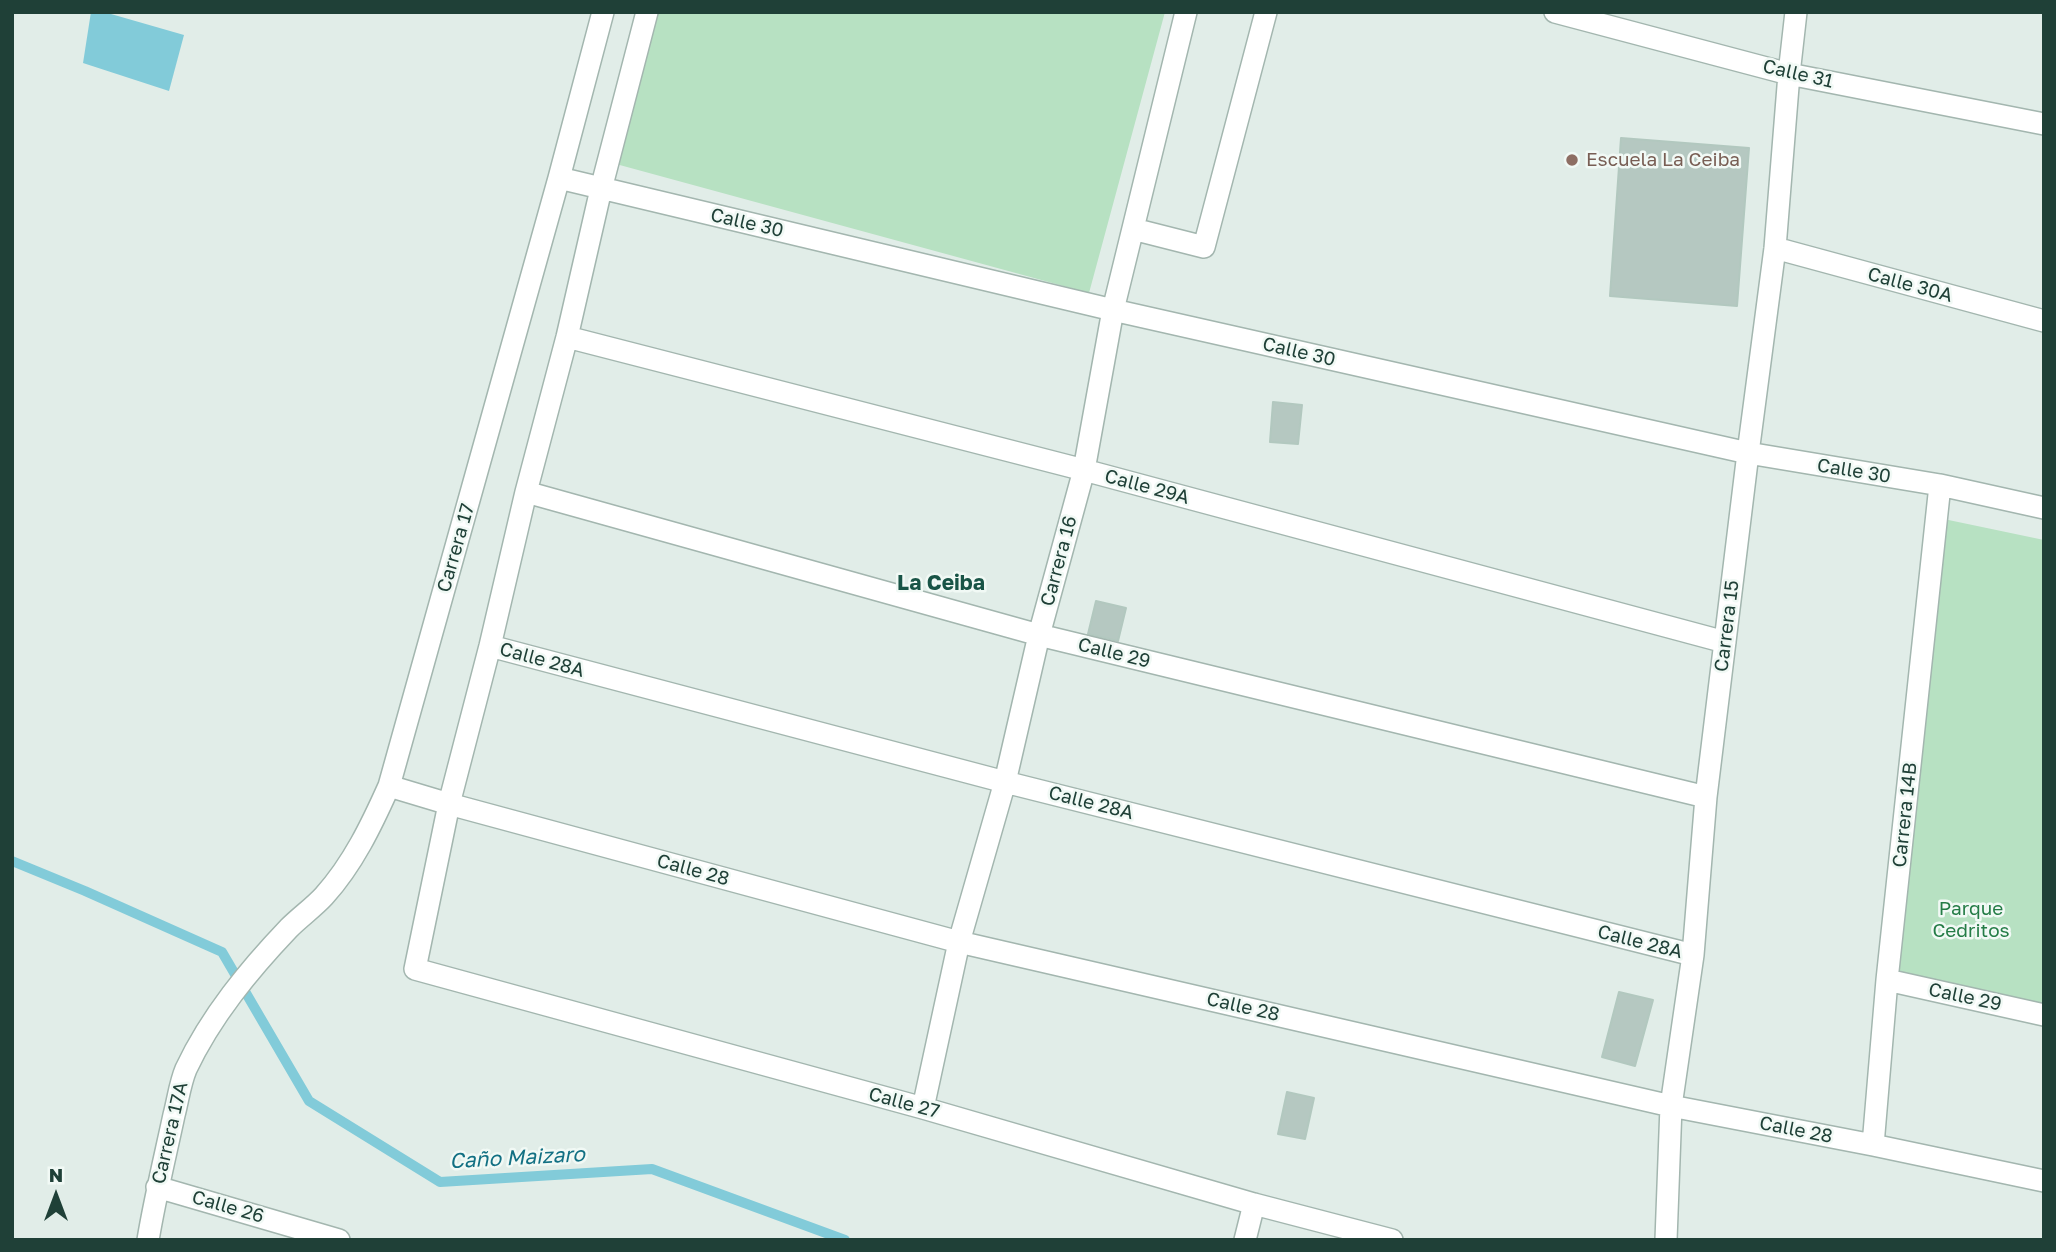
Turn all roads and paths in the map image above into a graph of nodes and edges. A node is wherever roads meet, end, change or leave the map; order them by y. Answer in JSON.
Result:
{"nodes":[{"id":1,"x":603,"y":12,"type":"edge"},
{"id":2,"x":647,"y":12,"type":"edge"},
{"id":3,"x":1186,"y":12,"type":"edge"},
{"id":4,"x":1266,"y":12,"type":"edge"},
{"id":5,"x":1555,"y":12,"type":"edge"},
{"id":6,"x":1796,"y":12,"type":"edge"},
{"id":7,"x":1789,"y":74,"type":"junction"},
{"id":8,"x":2044,"y":124,"type":"edge"},
{"id":9,"x":559,"y":178,"type":"junction"},
{"id":10,"x":601,"y":189,"type":"junction"},
{"id":11,"x":1133,"y":229,"type":"junction"},
{"id":12,"x":1775,"y":248,"type":"junction"},
{"id":13,"x":1113,"y":310,"type":"junction"},
{"id":14,"x":2044,"y":321,"type":"edge"},
{"id":15,"x":567,"y":337,"type":"junction"},
{"id":16,"x":1748,"y":453,"type":"junction"},
{"id":17,"x":1084,"y":470,"type":"junction"},
{"id":18,"x":1940,"y":485,"type":"junction"},
{"id":19,"x":526,"y":492,"type":"junction"},
{"id":20,"x":2044,"y":508,"type":"edge"},
{"id":21,"x":1039,"y":635,"type":"junction"},
{"id":22,"x":1725,"y":642,"type":"junction"},
{"id":23,"x":490,"y":646,"type":"junction"},
{"id":24,"x":1004,"y":782,"type":"junction"},
{"id":25,"x":389,"y":786,"type":"junction"},
{"id":26,"x":1706,"y":797,"type":"junction"},
{"id":27,"x":449,"y":804,"type":"junction"},
{"id":28,"x":959,"y":942,"type":"junction"},
{"id":29,"x":1693,"y":955,"type":"junction"},
{"id":30,"x":1887,"y":980,"type":"junction"},
{"id":31,"x":2044,"y":1015,"type":"edge"},
{"id":32,"x":207,"y":1031,"type":"joint"},
{"id":33,"x":1671,"y":1106,"type":"junction"},
{"id":34,"x":923,"y":1108,"type":"junction"},
{"id":35,"x":1873,"y":1145,"type":"junction"},
{"id":36,"x":2044,"y":1181,"type":"edge"},
{"id":37,"x":158,"y":1187,"type":"junction"},
{"id":38,"x":1254,"y":1204,"type":"junction"},
{"id":39,"x":148,"y":1240,"type":"edge"},
{"id":40,"x":339,"y":1240,"type":"edge"},
{"id":41,"x":1245,"y":1240,"type":"edge"},
{"id":42,"x":1392,"y":1240,"type":"edge"},
{"id":43,"x":1666,"y":1240,"type":"edge"}],
"edges":[{"from":1,"to":9,"type":"street","name":"Carrera 17"},
{"from":2,"to":10,"type":"street"},
{"from":3,"to":11,"type":"street","name":"Carrera 16"},
{"from":4,"to":11,"type":"street"},
{"from":5,"to":7,"type":"street","name":"Calle 31"},
{"from":6,"to":7,"type":"street","name":"Carrera 15"},
{"from":7,"to":8,"type":"street","name":"Calle 31"},
{"from":7,"to":12,"type":"street","name":"Carrera 15"},
{"from":9,"to":10,"type":"street","name":"Calle 30"},
{"from":9,"to":25,"type":"street","name":"Carrera 17"},
{"from":10,"to":13,"type":"street","name":"Calle 30"},
{"from":10,"to":15,"type":"street"},
{"from":11,"to":13,"type":"street","name":"Carrera 16"},
{"from":12,"to":14,"type":"street","name":"Calle 30A"},
{"from":12,"to":16,"type":"street","name":"Carrera 15"},
{"from":13,"to":16,"type":"street","name":"Calle 30"},
{"from":13,"to":17,"type":"street","name":"Carrera 16"},
{"from":15,"to":17,"type":"street","name":"Calle 29A"},
{"from":15,"to":19,"type":"street"},
{"from":16,"to":18,"type":"street","name":"Calle 30"},
{"from":16,"to":22,"type":"street","name":"Carrera 15"},
{"from":17,"to":21,"type":"street","name":"Carrera 16"},
{"from":17,"to":22,"type":"street","name":"Calle 29A"},
{"from":18,"to":20,"type":"street","name":"Calle 30"},
{"from":18,"to":30,"type":"street","name":"Carrera 14B"},
{"from":19,"to":21,"type":"street","name":"Calle 29"},
{"from":19,"to":23,"type":"street"},
{"from":21,"to":24,"type":"street","name":"Carrera 16"},
{"from":21,"to":26,"type":"street","name":"Calle 29"},
{"from":22,"to":26,"type":"street","name":"Carrera 15"},
{"from":23,"to":24,"type":"street","name":"Calle 28A"},
{"from":23,"to":27,"type":"street"},
{"from":24,"to":28,"type":"street","name":"Carrera 16"},
{"from":24,"to":29,"type":"street","name":"Calle 28A"},
{"from":25,"to":27,"type":"street","name":"Calle 28"},
{"from":25,"to":32,"type":"street","name":"Carrera 17"},
{"from":26,"to":29,"type":"street","name":"Carrera 15"},
{"from":27,"to":28,"type":"street","name":"Calle 28"},
{"from":27,"to":34,"type":"street","name":"Calle 27"},
{"from":28,"to":33,"type":"street","name":"Calle 28"},
{"from":28,"to":34,"type":"street","name":"Carrera 16"},
{"from":29,"to":33,"type":"street","name":"Carrera 15"},
{"from":30,"to":31,"type":"street","name":"Calle 29"},
{"from":30,"to":35,"type":"street","name":"Carrera 14B"},
{"from":32,"to":37,"type":"street","name":"Carrera 17A"},
{"from":33,"to":35,"type":"street","name":"Calle 28"},
{"from":33,"to":43,"type":"street","name":"Carrera 15"},
{"from":34,"to":38,"type":"street","name":"Calle 27"},
{"from":35,"to":36,"type":"street","name":"Calle 28"},
{"from":37,"to":39,"type":"street","name":"Carrera 17A"},
{"from":37,"to":40,"type":"street","name":"Calle 26"},
{"from":38,"to":41,"type":"street"},
{"from":38,"to":42,"type":"street","name":"Calle 27"}]}
